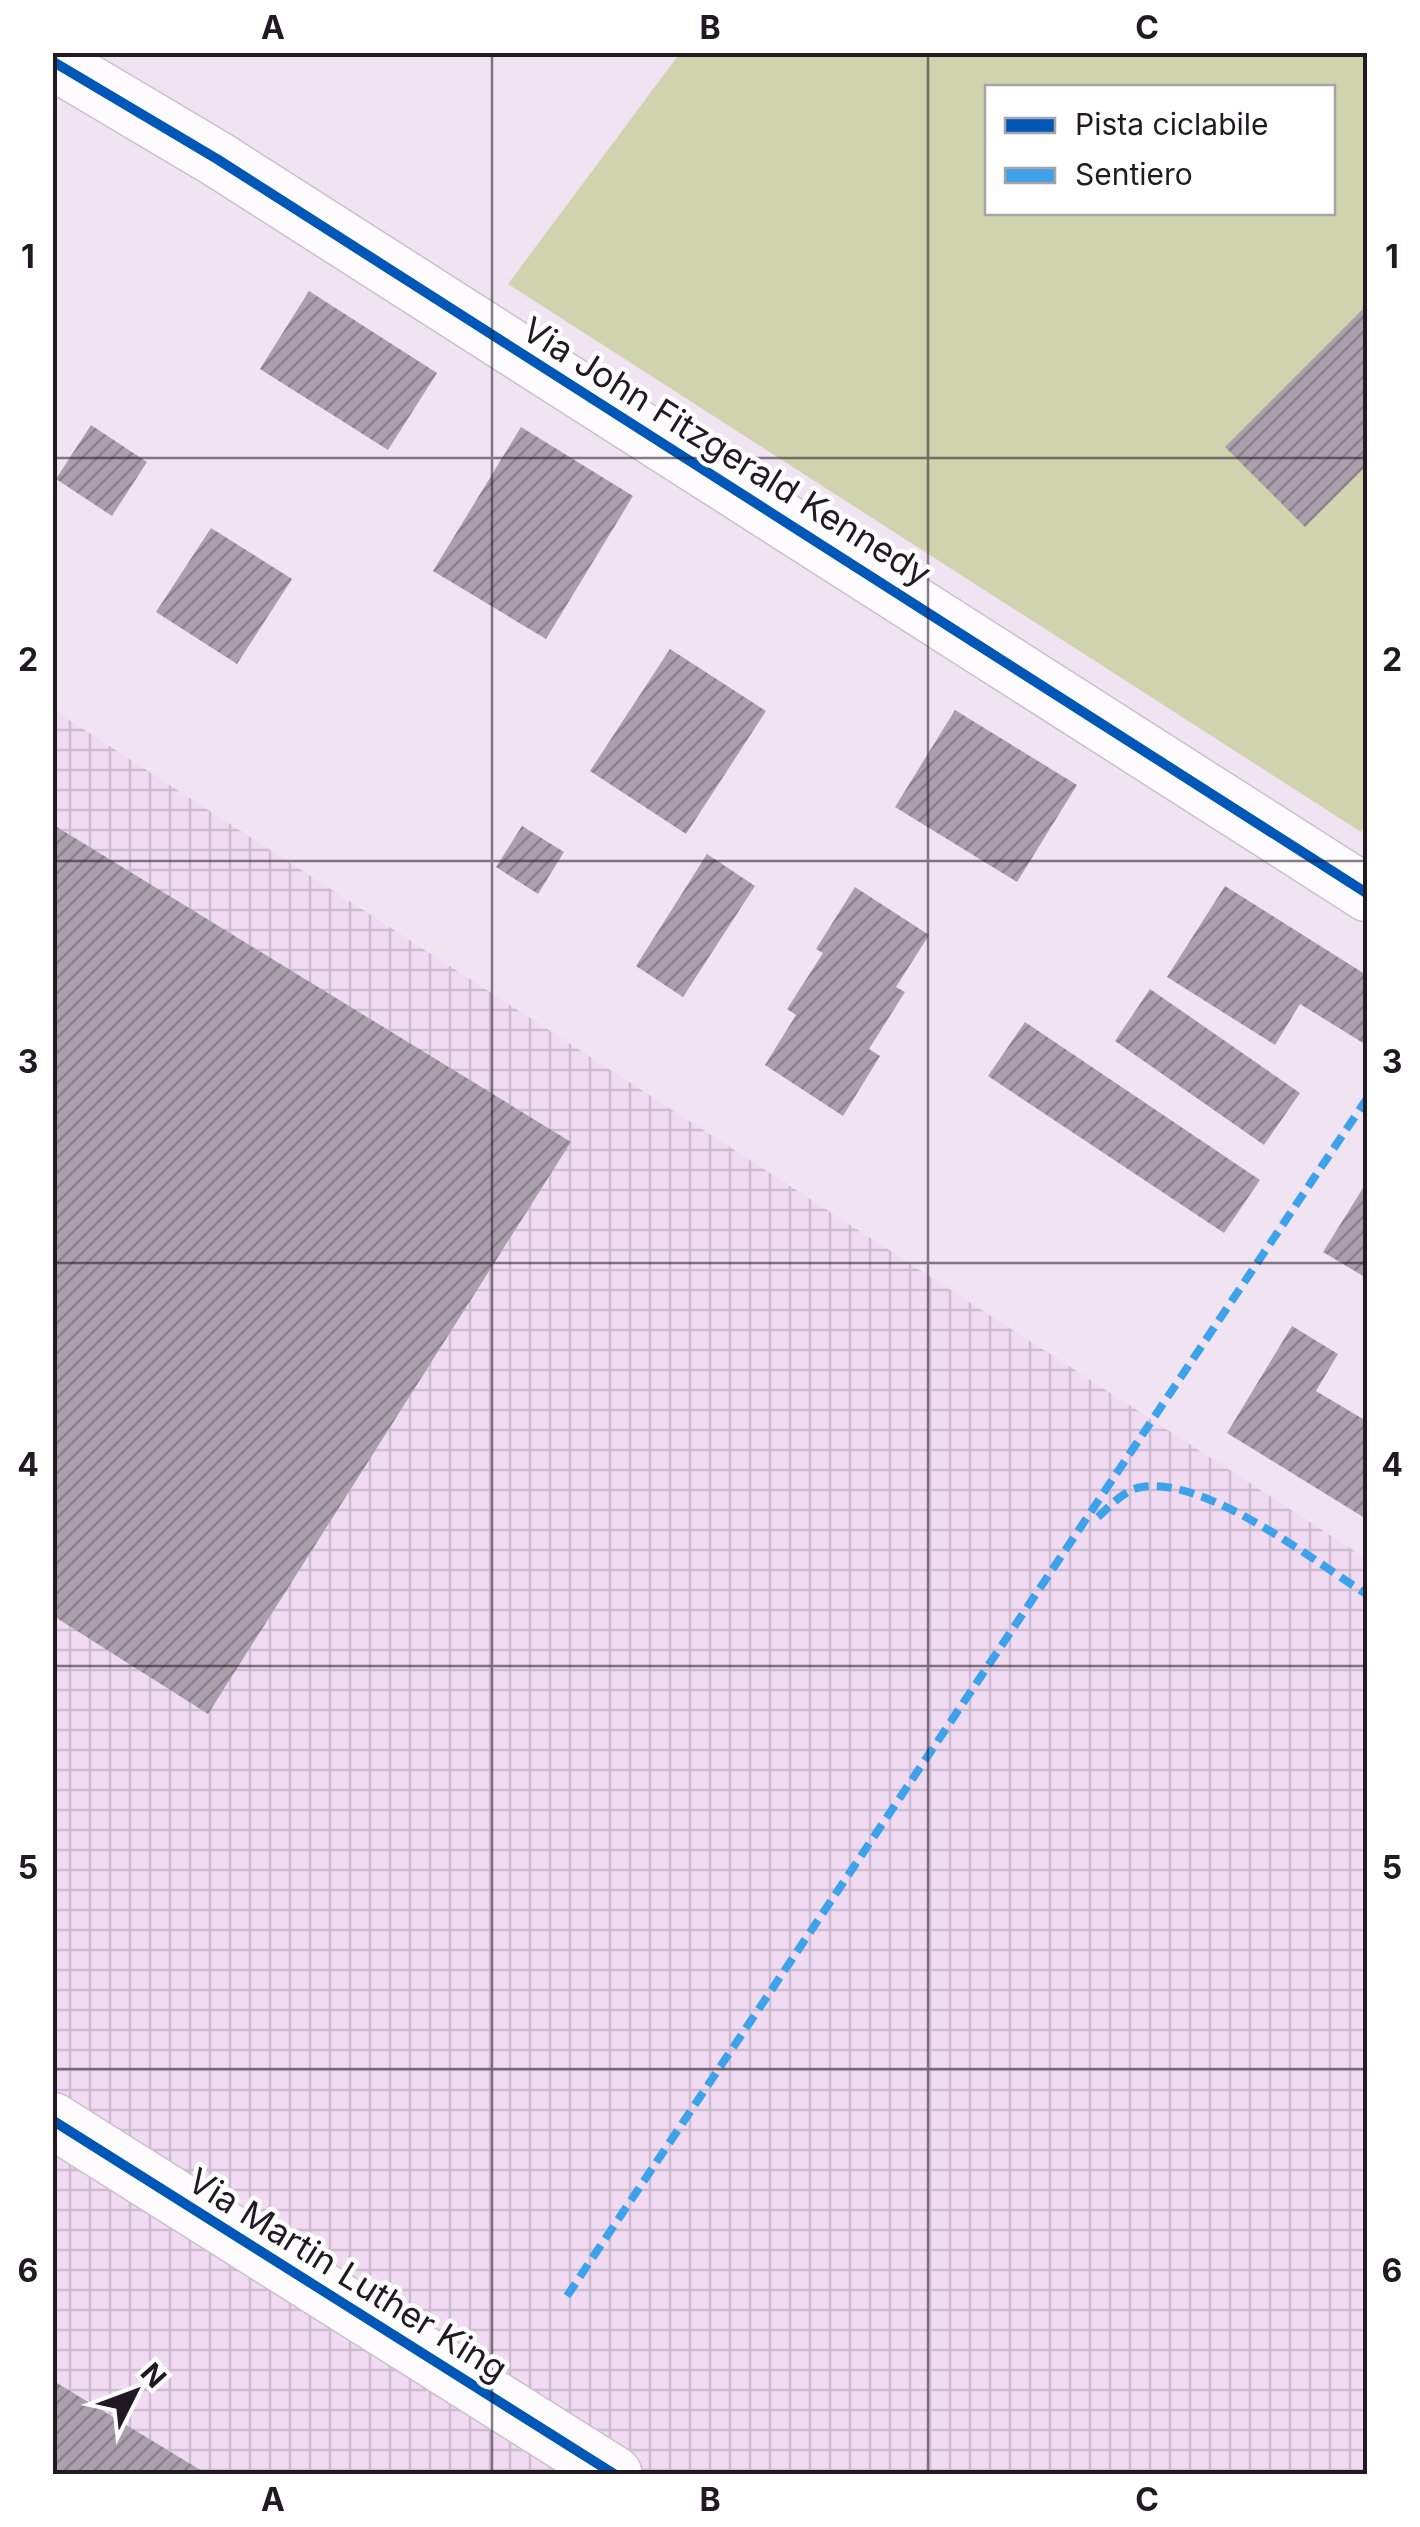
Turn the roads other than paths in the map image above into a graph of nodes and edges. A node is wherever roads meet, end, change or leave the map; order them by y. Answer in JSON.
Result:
{"nodes":[{"id":1,"x":52,"y":61,"type":"edge"},
{"id":2,"x":1368,"y":894,"type":"edge"},
{"id":3,"x":52,"y":2120,"type":"edge"},
{"id":4,"x":614,"y":2474,"type":"edge"}],
"edges":[{"from":1,"to":2,"type":"street","name":"Via John Fitzgerald Kennedy"},
{"from":3,"to":4,"type":"street","name":"Via Martin Luther King"}]}
